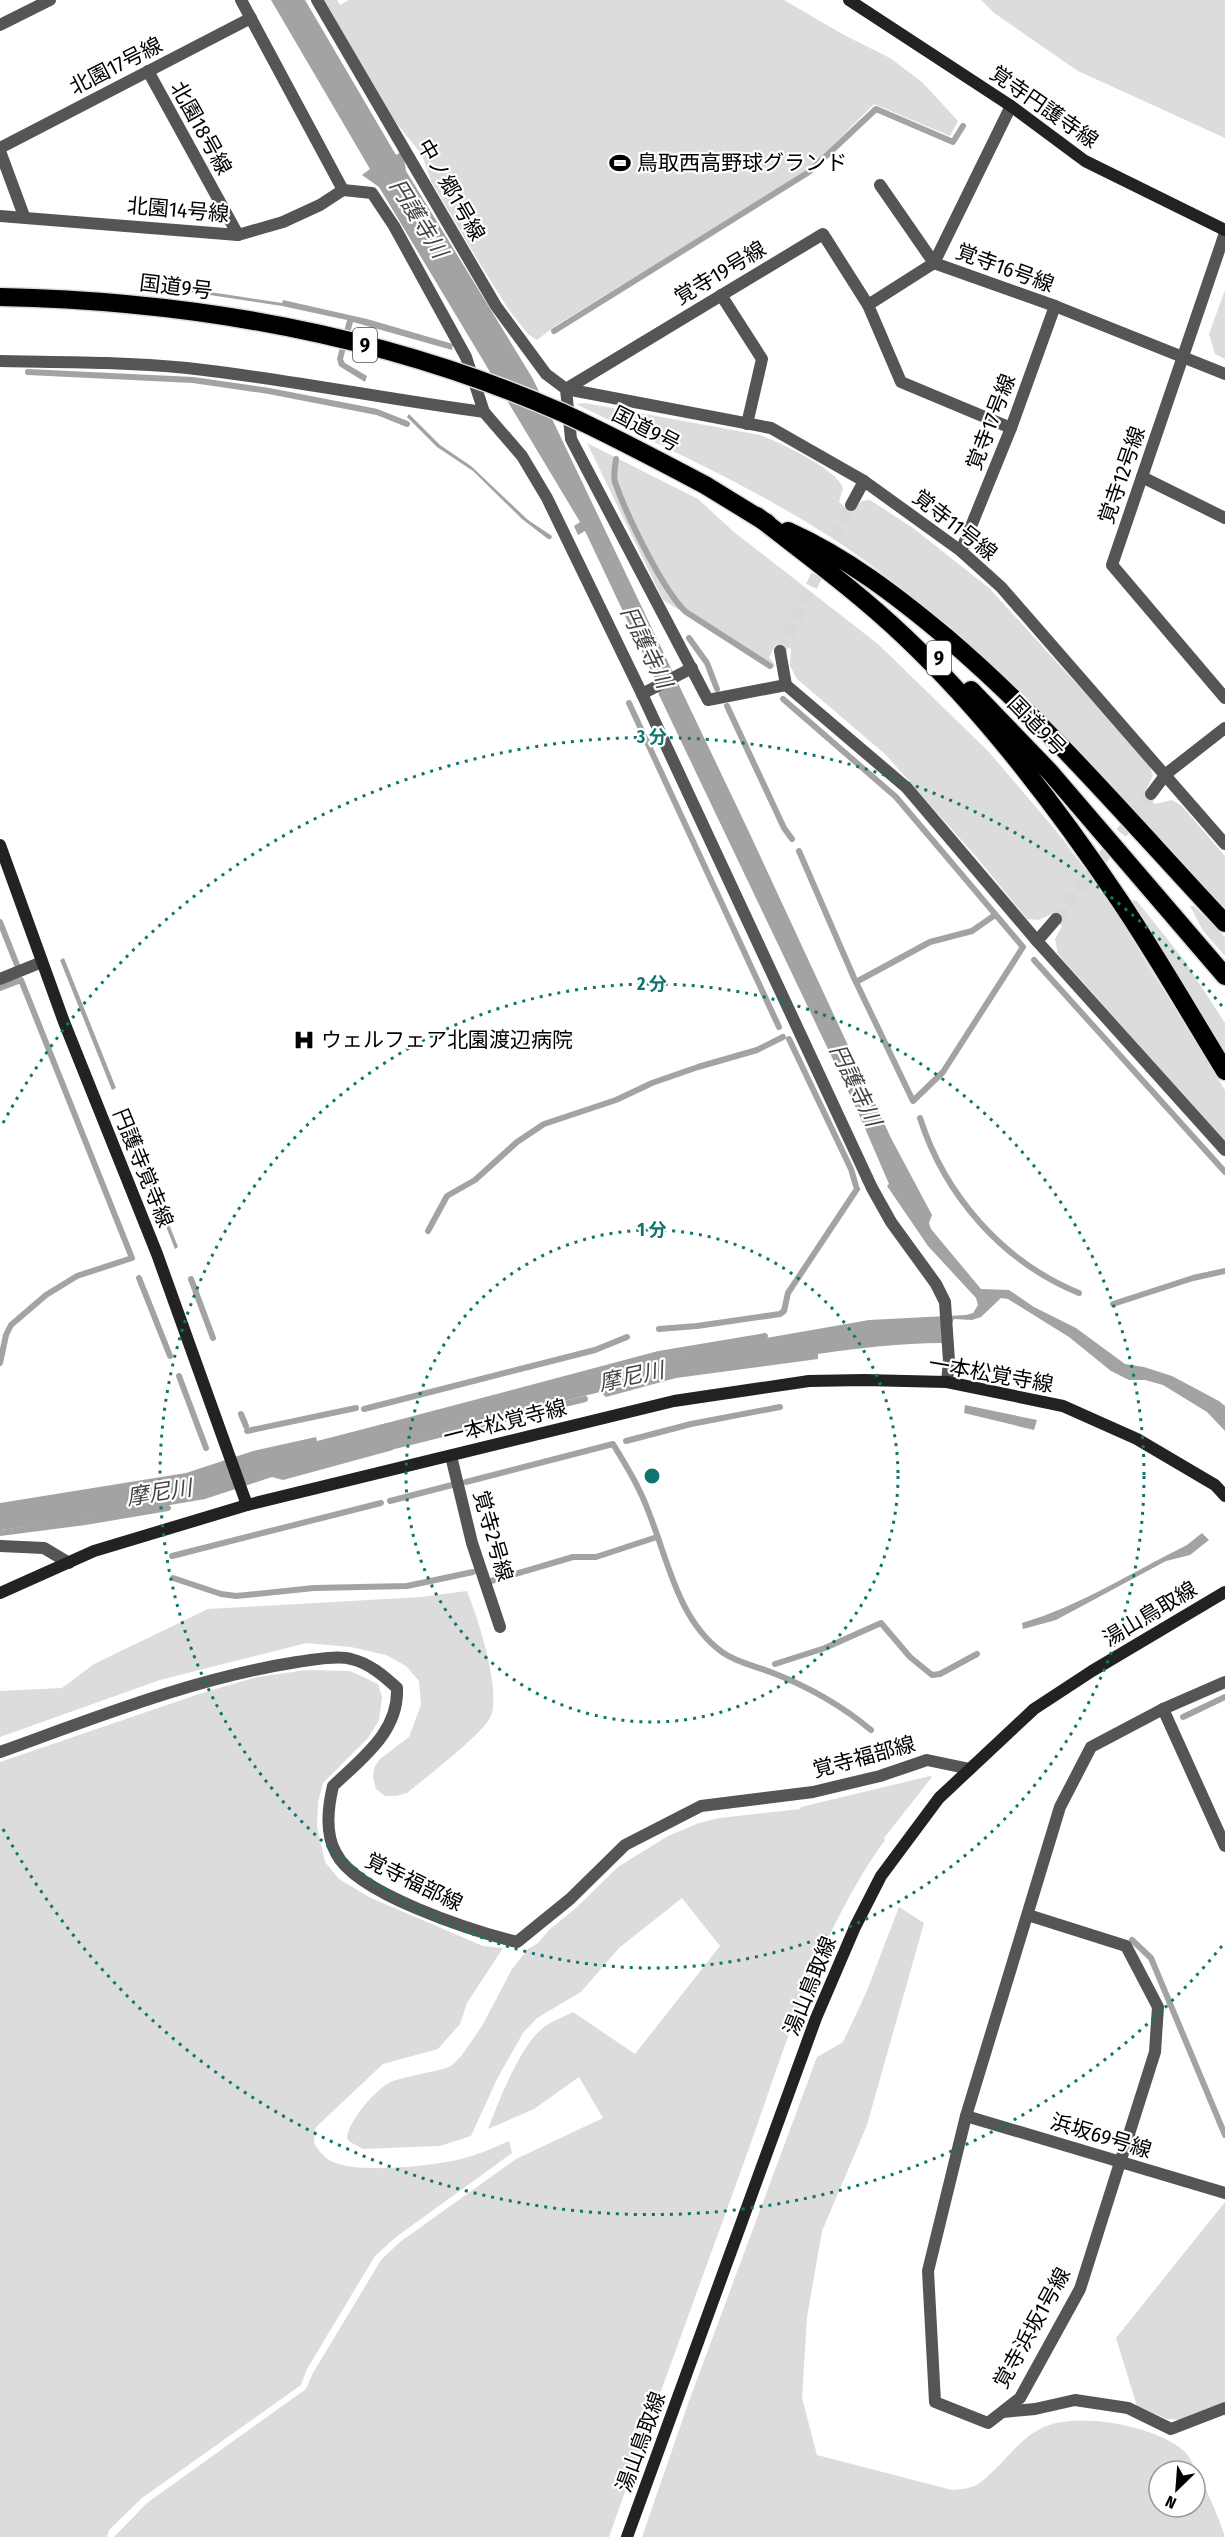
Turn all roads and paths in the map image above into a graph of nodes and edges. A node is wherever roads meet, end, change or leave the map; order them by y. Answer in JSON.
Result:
{"nodes":[{"id":1,"x":50,"y":0,"type":"edge"},
{"id":2,"x":242,"y":0,"type":"edge"},
{"id":3,"x":317,"y":0,"type":"edge"},
{"id":4,"x":849,"y":0,"type":"edge"},
{"id":5,"x":251,"y":18,"type":"junction"},
{"id":6,"x":0,"y":25,"type":"edge"},
{"id":7,"x":148,"y":71,"type":"junction"},
{"id":8,"x":1011,"y":106,"type":"junction"},
{"id":9,"x":0,"y":150,"type":"edge"},
{"id":10,"x":880,"y":185,"type":"dead end"},
{"id":11,"x":343,"y":190,"type":"junction"},
{"id":12,"x":0,"y":216,"type":"edge"},
{"id":13,"x":24,"y":216,"type":"junction"},
{"id":14,"x":1225,"y":232,"type":"edge"},
{"id":15,"x":238,"y":235,"type":"junction"},
{"id":16,"x":934,"y":263,"type":"junction"},
{"id":17,"x":722,"y":295,"type":"junction"},
{"id":18,"x":0,"y":297,"type":"edge"},
{"id":19,"x":868,"y":305,"type":"junction"},
{"id":20,"x":1055,"y":306,"type":"junction"},
{"id":21,"x":1183,"y":356,"type":"junction"},
{"id":22,"x":0,"y":361,"type":"edge"},
{"id":23,"x":1225,"y":374,"type":"edge"},
{"id":24,"x":566,"y":389,"type":"junction"},
{"id":25,"x":484,"y":412,"type":"junction"},
{"id":26,"x":747,"y":424,"type":"junction"},
{"id":27,"x":1011,"y":428,"type":"junction"},
{"id":28,"x":1142,"y":477,"type":"junction"},
{"id":29,"x":864,"y":481,"type":"junction"},
{"id":30,"x":851,"y":505,"type":"tunnel mouth"},
{"id":31,"x":757,"y":516,"type":"junction"},
{"id":32,"x":1225,"y":519,"type":"edge"},
{"id":33,"x":962,"y":551,"type":"junction"},
{"id":34,"x":780,"y":651,"type":"tunnel mouth"},
{"id":35,"x":692,"y":668,"type":"junction"},
{"id":36,"x":786,"y":685,"type":"junction"},
{"id":37,"x":642,"y":694,"type":"junction"},
{"id":38,"x":1225,"y":698,"type":"edge"},
{"id":39,"x":1225,"y":728,"type":"edge"},
{"id":40,"x":1166,"y":774,"type":"junction"},
{"id":41,"x":1151,"y":794,"type":"tunnel mouth"},
{"id":42,"x":1225,"y":844,"type":"edge"},
{"id":43,"x":0,"y":846,"type":"edge"},
{"id":44,"x":1137,"y":872,"type":"junction"},
{"id":45,"x":1056,"y":919,"type":"tunnel mouth"},
{"id":46,"x":1225,"y":923,"type":"edge"},
{"id":47,"x":1037,"y":940,"type":"junction"},
{"id":48,"x":42,"y":962,"type":"junction"},
{"id":49,"x":1225,"y":976,"type":"edge"},
{"id":50,"x":0,"y":979,"type":"edge"},
{"id":51,"x":1225,"y":987,"type":"edge"},
{"id":52,"x":1225,"y":1071,"type":"edge"},
{"id":53,"x":1225,"y":1150,"type":"edge"},
{"id":54,"x":947,"y":1382,"type":"junction"},
{"id":55,"x":451,"y":1456,"type":"junction"},
{"id":56,"x":1225,"y":1496,"type":"edge"},
{"id":57,"x":247,"y":1505,"type":"junction"},
{"id":58,"x":0,"y":1546,"type":"edge"},
{"id":59,"x":69,"y":1563,"type":"junction"},
{"id":60,"x":1225,"y":1592,"type":"edge"},
{"id":61,"x":0,"y":1593,"type":"edge"},
{"id":62,"x":500,"y":1627,"type":"dead end"},
{"id":63,"x":1225,"y":1682,"type":"edge"},
{"id":64,"x":1163,"y":1709,"type":"junction"},
{"id":65,"x":0,"y":1752,"type":"edge"},
{"id":66,"x":970,"y":1769,"type":"junction"},
{"id":67,"x":1225,"y":1846,"type":"edge"},
{"id":68,"x":1028,"y":1915,"type":"junction"},
{"id":69,"x":966,"y":2116,"type":"junction"},
{"id":70,"x":1120,"y":2162,"type":"junction"},
{"id":71,"x":1225,"y":2193,"type":"edge"},
{"id":72,"x":1225,"y":2408,"type":"edge"},
{"id":73,"x":1003,"y":2412,"type":"junction"},
{"id":74,"x":627,"y":2537,"type":"edge"}],
"edges":[{"from":1,"to":6,"type":"street"},
{"from":2,"to":5,"type":"street"},
{"from":3,"to":24,"type":"street","name":"中ノ郷1号線"},
{"from":4,"to":8,"type":"main road","name":"覚寺円護寺線"},
{"from":5,"to":7,"type":"street","name":"北園17号線"},
{"from":5,"to":11,"type":"street"},
{"from":7,"to":9,"type":"street","name":"北園17号線"},
{"from":7,"to":15,"type":"street","name":"北園18号線"},
{"from":8,"to":14,"type":"main road","name":"覚寺円護寺線"},
{"from":8,"to":16,"type":"street","name":"覚寺16号線"},
{"from":9,"to":13,"type":"street"},
{"from":10,"to":16,"type":"street"},
{"from":11,"to":15,"type":"street","name":"北園14号線"},
{"from":11,"to":25,"type":"street"},
{"from":12,"to":13,"type":"street","name":"北園14号線"},
{"from":13,"to":15,"type":"street","name":"北園14号線"},
{"from":14,"to":21,"type":"street","name":"覚寺12号線"},
{"from":16,"to":19,"type":"street"},
{"from":16,"to":20,"type":"street","name":"覚寺16号線"},
{"from":17,"to":19,"type":"street","name":"覚寺19号線"},
{"from":17,"to":24,"type":"street","name":"覚寺19号線"},
{"from":17,"to":26,"type":"street"},
{"from":18,"to":31,"type":"highway","name":"国道9号","number":"9","bridge":true},
{"from":19,"to":27,"type":"street"},
{"from":20,"to":21,"type":"street","name":"覚寺16号線"},
{"from":20,"to":27,"type":"street","name":"覚寺17号線"},
{"from":21,"to":23,"type":"street","name":"覚寺16号線"},
{"from":21,"to":28,"type":"street","name":"覚寺12号線"},
{"from":22,"to":25,"type":"street"},
{"from":24,"to":26,"type":"street","name":"覚寺11号線"},
{"from":24,"to":35,"type":"street"},
{"from":25,"to":37,"type":"street"},
{"from":26,"to":29,"type":"street","name":"覚寺11号線"},
{"from":27,"to":33,"type":"street","name":"覚寺17号線"},
{"from":28,"to":32,"type":"street"},
{"from":28,"to":38,"type":"street","name":"覚寺12号線"},
{"from":29,"to":30,"type":"street"},
{"from":29,"to":33,"type":"street","name":"覚寺11号線"},
{"from":31,"to":44,"type":"highway","name":"国道9号","number":"9"},
{"from":31,"to":46,"type":"highway"},
{"from":31,"to":52,"type":"highway"},
{"from":33,"to":40,"type":"street","name":"覚寺11号線"},
{"from":34,"to":36,"type":"street"},
{"from":35,"to":36,"type":"street"},
{"from":35,"to":37,"type":"street"},
{"from":36,"to":47,"type":"street"},
{"from":37,"to":54,"type":"street"},
{"from":39,"to":40,"type":"street"},
{"from":40,"to":41,"type":"street"},
{"from":40,"to":42,"type":"street","name":"覚寺11号線"},
{"from":43,"to":48,"type":"main road","name":"円護寺覚寺線"},
{"from":44,"to":49,"type":"highway","name":"国道9号","number":"9"},
{"from":44,"to":51,"type":"highway","name":"国道9号","number":"9"},
{"from":45,"to":47,"type":"street"},
{"from":47,"to":53,"type":"street"},
{"from":48,"to":50,"type":"street"},
{"from":48,"to":57,"type":"main road","name":"円護寺覚寺線"},
{"from":54,"to":55,"type":"main road","name":"一本松覚寺線"},
{"from":54,"to":56,"type":"main road","name":"一本松覚寺線"},
{"from":55,"to":57,"type":"main road","name":"一本松覚寺線"},
{"from":55,"to":62,"type":"street","name":"覚寺2号線"},
{"from":57,"to":59,"type":"main road","name":"一本松覚寺線"},
{"from":58,"to":59,"type":"street"},
{"from":59,"to":61,"type":"main road","name":"一本松覚寺線"},
{"from":60,"to":66,"type":"main road","name":"湯山鳥取線"},
{"from":63,"to":64,"type":"street","name":"覚寺浜坂1号線"},
{"from":64,"to":67,"type":"street"},
{"from":64,"to":68,"type":"street","name":"覚寺浜坂1号線"},
{"from":65,"to":66,"type":"street","name":"覚寺福部線"},
{"from":66,"to":74,"type":"main road","name":"湯山鳥取線"},
{"from":68,"to":69,"type":"street","name":"覚寺浜坂1号線"},
{"from":68,"to":70,"type":"street","name":"覚寺浜坂1号線"},
{"from":69,"to":70,"type":"street","name":"浜坂69号線"},
{"from":69,"to":73,"type":"street","name":"覚寺浜坂1号線"},
{"from":70,"to":71,"type":"street","name":"浜坂69号線"},
{"from":70,"to":73,"type":"street","name":"覚寺浜坂1号線"},
{"from":72,"to":73,"type":"street"}]}
